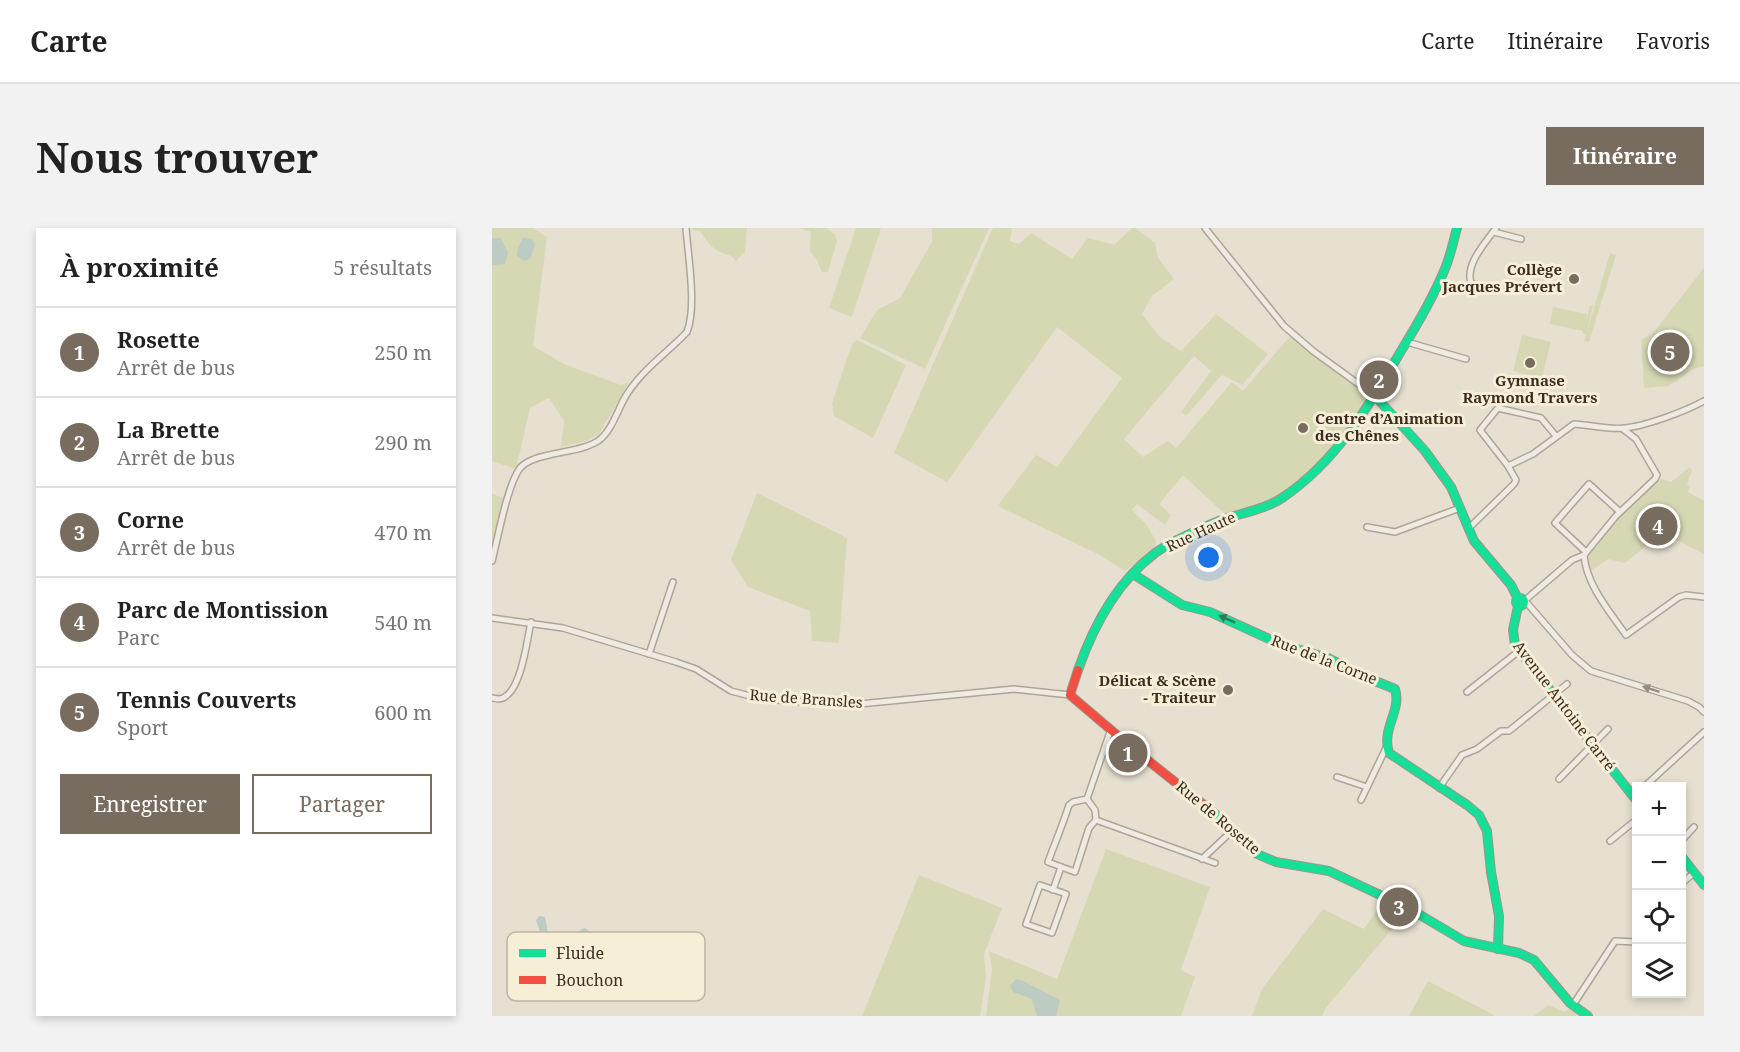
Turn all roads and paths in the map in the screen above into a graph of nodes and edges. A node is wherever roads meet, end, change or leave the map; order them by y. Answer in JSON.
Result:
{"nodes":[{"id":1,"x":686,"y":228,"type":"edge"},
{"id":2,"x":1205,"y":228,"type":"edge"},
{"id":3,"x":1457,"y":228,"type":"edge"},
{"id":4,"x":1495,"y":230,"type":"edge"},
{"id":5,"x":1521,"y":238,"type":"dead end"},
{"id":6,"x":1501,"y":287,"type":"dead end"},
{"id":7,"x":1407,"y":342,"type":"junction"},
{"id":8,"x":1466,"y":359,"type":"dead end"},
{"id":9,"x":1375,"y":396,"type":"junction"},
{"id":10,"x":1704,"y":400,"type":"edge"},
{"id":11,"x":1642,"y":425,"type":"junction"},
{"id":12,"x":1623,"y":429,"type":"junction"},
{"id":13,"x":1556,"y":436,"type":"junction"},
{"id":14,"x":1636,"y":439,"type":"junction"},
{"id":15,"x":1508,"y":466,"type":"junction"},
{"id":16,"x":1460,"y":508,"type":"junction"},
{"id":17,"x":1620,"y":512,"type":"junction"},
{"id":18,"x":1367,"y":527,"type":"dead end"},
{"id":19,"x":1468,"y":530,"type":"junction"},
{"id":20,"x":1585,"y":553,"type":"junction"},
{"id":21,"x":1572,"y":560,"type":"junction"},
{"id":22,"x":492,"y":561,"type":"edge"},
{"id":23,"x":1585,"y":567,"type":"junction"},
{"id":24,"x":1133,"y":574,"type":"junction"},
{"id":25,"x":673,"y":582,"type":"dead end"},
{"id":26,"x":1704,"y":597,"type":"edge"},
{"id":27,"x":1521,"y":602,"type":"junction"},
{"id":28,"x":492,"y":618,"type":"edge"},
{"id":29,"x":531,"y":622,"type":"junction"},
{"id":30,"x":1519,"y":651,"type":"junction"},
{"id":31,"x":649,"y":654,"type":"junction"},
{"id":32,"x":1567,"y":684,"type":"dead end"},
{"id":33,"x":1467,"y":692,"type":"dead end"},
{"id":34,"x":1554,"y":694,"type":"junction"},
{"id":35,"x":1070,"y":695,"type":"junction"},
{"id":36,"x":492,"y":698,"type":"edge"},
{"id":37,"x":1704,"y":712,"type":"edge"},
{"id":38,"x":1111,"y":729,"type":"junction"},
{"id":39,"x":1608,"y":729,"type":"dead end"},
{"id":40,"x":1704,"y":732,"type":"edge"},
{"id":41,"x":1593,"y":744,"type":"junction"},
{"id":42,"x":1386,"y":748,"type":"junction"},
{"id":43,"x":1336,"y":777,"type":"dead end"},
{"id":44,"x":1559,"y":779,"type":"dead end"},
{"id":45,"x":1649,"y":782,"type":"edge"},
{"id":46,"x":1367,"y":787,"type":"junction"},
{"id":47,"x":1439,"y":788,"type":"junction"},
{"id":48,"x":1632,"y":792,"type":"edge"},
{"id":49,"x":1087,"y":799,"type":"junction"},
{"id":50,"x":1361,"y":800,"type":"dead end"},
{"id":51,"x":1096,"y":820,"type":"junction"},
{"id":52,"x":1632,"y":823,"type":"edge"},
{"id":53,"x":1694,"y":827,"type":"dead end"},
{"id":54,"x":1232,"y":831,"type":"junction"},
{"id":55,"x":1686,"y":836,"type":"edge"},
{"id":56,"x":1610,"y":841,"type":"dead end"},
{"id":57,"x":1202,"y":859,"type":"junction"},
{"id":58,"x":1686,"y":862,"type":"edge"},
{"id":59,"x":1215,"y":863,"type":"dead end"},
{"id":60,"x":1061,"y":867,"type":"junction"},
{"id":61,"x":1694,"y":873,"type":"junction"},
{"id":62,"x":1686,"y":880,"type":"edge"},
{"id":63,"x":1704,"y":885,"type":"edge"},
{"id":64,"x":1053,"y":890,"type":"junction"},
{"id":65,"x":1632,"y":942,"type":"edge"},
{"id":66,"x":1498,"y":949,"type":"junction"},
{"id":67,"x":1573,"y":1005,"type":"junction"},
{"id":68,"x":1588,"y":1016,"type":"edge"}],
"edges":[{"from":1,"to":22,"type":"street"},
{"from":2,"to":9,"type":"street"},
{"from":3,"to":7,"type":"street","name":"Rue Haute"},
{"from":4,"to":5,"type":"street"},
{"from":4,"to":6,"type":"street"},
{"from":7,"to":8,"type":"street"},
{"from":7,"to":9,"type":"street","name":"Rue Haute"},
{"from":9,"to":16,"type":"street"},
{"from":9,"to":24,"type":"street","name":"Rue Haute"},
{"from":10,"to":11,"type":"street"},
{"from":11,"to":12,"type":"street"},
{"from":11,"to":14,"type":"street"},
{"from":12,"to":13,"type":"street"},
{"from":12,"to":14,"type":"street"},
{"from":13,"to":15,"type":"street"},
{"from":13,"to":15,"type":"street"},
{"from":14,"to":17,"type":"street"},
{"from":15,"to":19,"type":"street"},
{"from":16,"to":18,"type":"street"},
{"from":16,"to":19,"type":"street"},
{"from":17,"to":20,"type":"street"},
{"from":17,"to":20,"type":"street"},
{"from":19,"to":27,"type":"street"},
{"from":20,"to":21,"type":"street"},
{"from":20,"to":23,"type":"street"},
{"from":21,"to":23,"type":"street"},
{"from":21,"to":27,"type":"street"},
{"from":23,"to":26,"type":"street"},
{"from":24,"to":35,"type":"street","name":"Rue Haute"},
{"from":42,"to":24,"type":"street","name":"Rue de la Corne","one_way":true},
{"from":25,"to":31,"type":"street"},
{"from":27,"to":30,"type":"street","name":"Avenue Antoine Carré"},
{"from":37,"to":27,"type":"street","one_way":true},
{"from":28,"to":29,"type":"street","name":"Rue de Bransles"},
{"from":29,"to":31,"type":"street","name":"Rue de Bransles"},
{"from":29,"to":36,"type":"street"},
{"from":30,"to":33,"type":"street"},
{"from":30,"to":34,"type":"street","name":"Avenue Antoine Carré"},
{"from":31,"to":35,"type":"street","name":"Rue de Bransles"},
{"from":32,"to":34,"type":"street"},
{"from":34,"to":41,"type":"street","name":"Avenue Antoine Carré"},
{"from":34,"to":47,"type":"street"},
{"from":35,"to":38,"type":"street","name":"Rue de Rosette"},
{"from":38,"to":49,"type":"street"},
{"from":38,"to":54,"type":"street","name":"Rue de Rosette"},
{"from":39,"to":41,"type":"street"},
{"from":40,"to":45,"type":"street"},
{"from":41,"to":44,"type":"street"},
{"from":41,"to":48,"type":"street","name":"Avenue Antoine Carré"},
{"from":42,"to":46,"type":"street"},
{"from":42,"to":47,"type":"street"},
{"from":43,"to":46,"type":"street"},
{"from":46,"to":50,"type":"street"},
{"from":47,"to":66,"type":"street"},
{"from":49,"to":51,"type":"street"},
{"from":49,"to":60,"type":"street"},
{"from":51,"to":57,"type":"street"},
{"from":51,"to":60,"type":"street"},
{"from":52,"to":56,"type":"street"},
{"from":53,"to":55,"type":"street"},
{"from":54,"to":57,"type":"street"},
{"from":54,"to":66,"type":"street","name":"Rue de Rosette"},
{"from":57,"to":59,"type":"street"},
{"from":58,"to":61,"type":"street"},
{"from":60,"to":64,"type":"street"},
{"from":61,"to":62,"type":"street"},
{"from":61,"to":63,"type":"street"},
{"from":64,"to":64,"type":"street"},
{"from":65,"to":67,"type":"street"},
{"from":66,"to":67,"type":"street","name":"Rue de Rosette"},
{"from":67,"to":68,"type":"street","name":"Rue de Rosette"}]}
